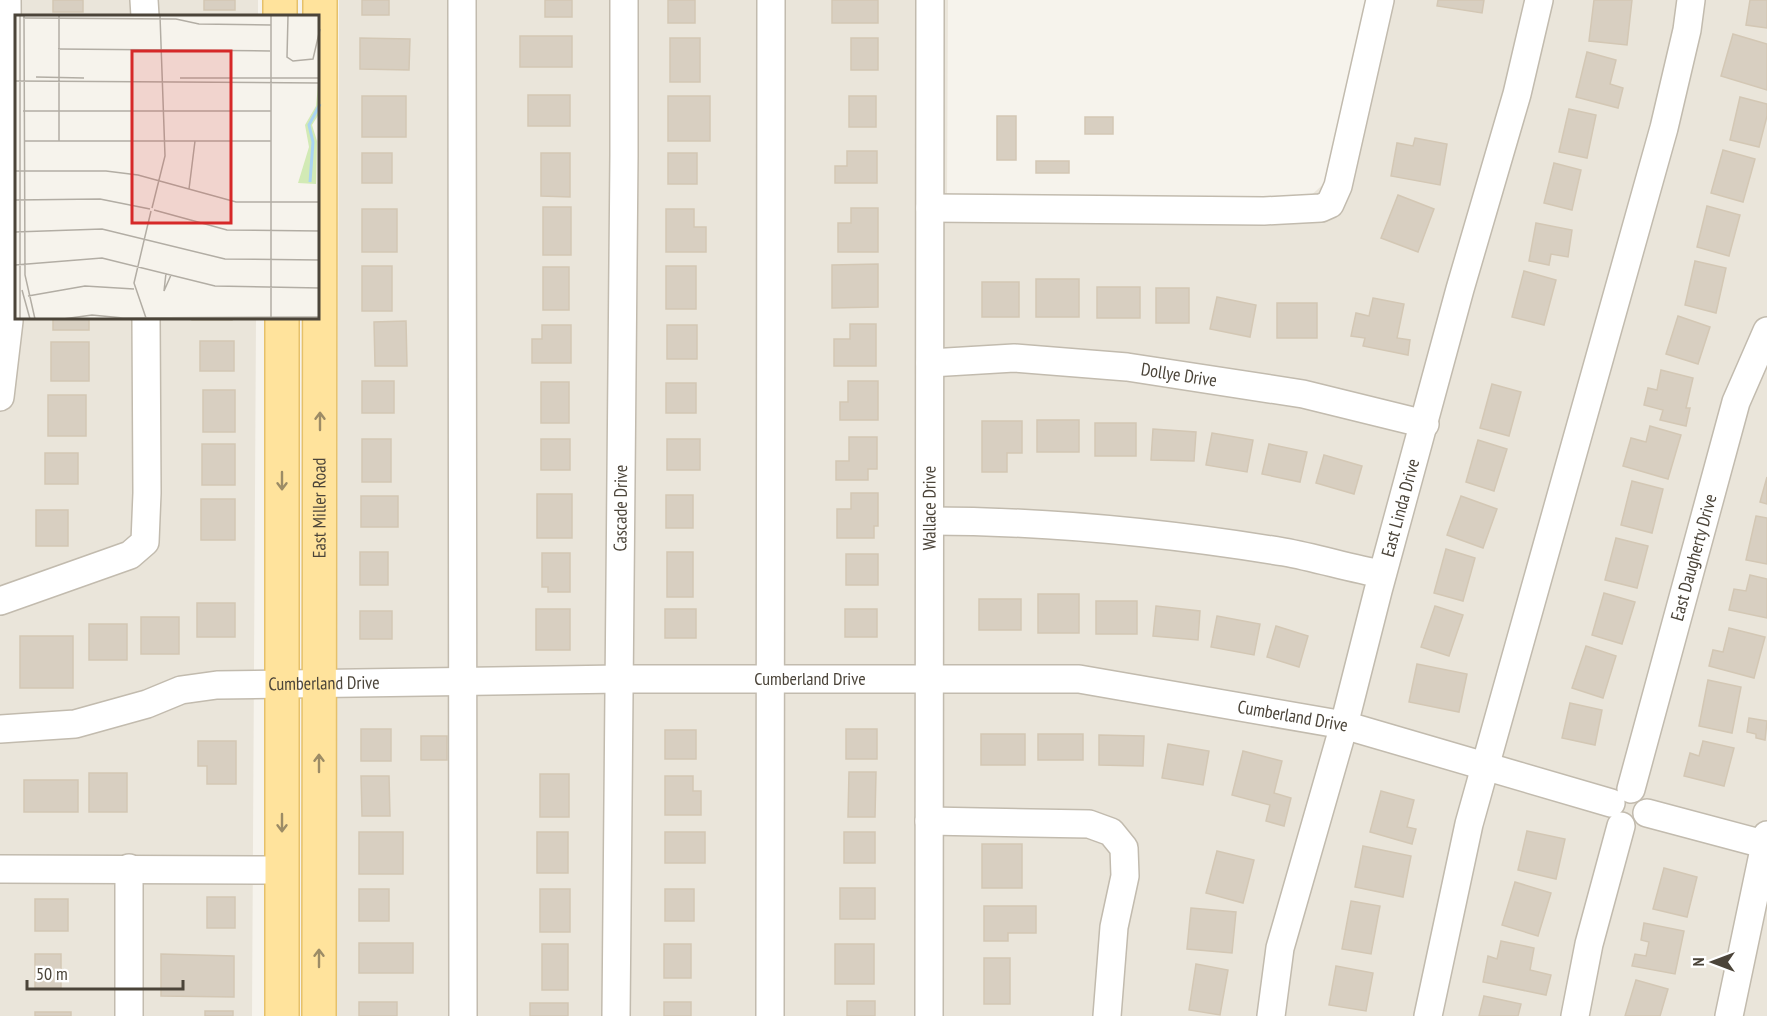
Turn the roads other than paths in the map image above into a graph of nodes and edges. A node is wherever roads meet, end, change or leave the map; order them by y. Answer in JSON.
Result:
{"nodes":[{"id":1,"x":7,"y":0,"type":"edge"},
{"id":2,"x":144,"y":0,"type":"edge"},
{"id":3,"x":320,"y":0,"type":"edge"},
{"id":4,"x":462,"y":0,"type":"edge"},
{"id":5,"x":624,"y":0,"type":"edge"},
{"id":6,"x":771,"y":0,"type":"edge"},
{"id":7,"x":930,"y":0,"type":"edge"},
{"id":8,"x":1380,"y":0,"type":"edge"},
{"id":9,"x":1539,"y":0,"type":"edge"},
{"id":10,"x":1691,"y":0,"type":"edge"},
{"id":11,"x":145,"y":15,"type":"edge"},
{"id":12,"x":320,"y":15,"type":"edge"},
{"id":13,"x":930,"y":208,"type":"junction"},
{"id":14,"x":146,"y":320,"type":"edge"},
{"id":15,"x":282,"y":320,"type":"edge"},
{"id":16,"x":319,"y":320,"type":"edge"},
{"id":17,"x":1767,"y":331,"type":"edge"},
{"id":18,"x":930,"y":363,"type":"junction"},
{"id":19,"x":0,"y":397,"type":"edge"},
{"id":20,"x":1425,"y":424,"type":"junction"},
{"id":21,"x":930,"y":521,"type":"junction"},
{"id":22,"x":1382,"y":574,"type":"junction"},
{"id":23,"x":0,"y":601,"type":"edge"},
{"id":24,"x":619,"y":679,"type":"junction"},
{"id":25,"x":771,"y":679,"type":"junction"},
{"id":26,"x":930,"y":680,"type":"junction"},
{"id":27,"x":462,"y":681,"type":"junction"},
{"id":28,"x":283,"y":684,"type":"junction"},
{"id":29,"x":320,"y":684,"type":"junction"},
{"id":30,"x":1344,"y":725,"type":"junction"},
{"id":31,"x":0,"y":729,"type":"edge"},
{"id":32,"x":1486,"y":767,"type":"junction"},
{"id":33,"x":1621,"y":806,"type":"junction"},
{"id":34,"x":929,"y":821,"type":"junction"},
{"id":35,"x":1766,"y":842,"type":"edge"},
{"id":36,"x":129,"y":868,"type":"junction"},
{"id":37,"x":0,"y":869,"type":"edge"},
{"id":38,"x":282,"y":870,"type":"junction"},
{"id":39,"x":129,"y":1016,"type":"edge"},
{"id":40,"x":282,"y":1016,"type":"edge"},
{"id":41,"x":319,"y":1016,"type":"edge"},
{"id":42,"x":464,"y":1016,"type":"edge"},
{"id":43,"x":616,"y":1016,"type":"edge"},
{"id":44,"x":770,"y":1016,"type":"edge"},
{"id":45,"x":929,"y":1016,"type":"edge"},
{"id":46,"x":1107,"y":1016,"type":"edge"},
{"id":47,"x":1271,"y":1016,"type":"edge"},
{"id":48,"x":1428,"y":1016,"type":"edge"},
{"id":49,"x":1575,"y":1016,"type":"edge"},
{"id":50,"x":1729,"y":1016,"type":"edge"}],
"edges":[{"from":1,"to":19,"type":"street"},
{"from":2,"to":11,"type":"street"},
{"from":3,"to":12,"type":"main road","name":"East Miller Road"},
{"from":4,"to":27,"type":"street"},
{"from":5,"to":24,"type":"street","name":"Cascade Drive"},
{"from":6,"to":25,"type":"street"},
{"from":7,"to":13,"type":"street","name":"Wallace Drive"},
{"from":8,"to":13,"type":"street"},
{"from":9,"to":20,"type":"street","name":"East Linda Drive"},
{"from":10,"to":32,"type":"street"},
{"from":13,"to":18,"type":"street","name":"Wallace Drive"},
{"from":14,"to":23,"type":"street"},
{"from":15,"to":28,"type":"main road","name":"East Miller Road","one_way":true},
{"from":29,"to":16,"type":"main road","name":"East Miller Road","one_way":true},
{"from":17,"to":33,"type":"street","name":"East Daugherty Drive"},
{"from":18,"to":20,"type":"street","name":"Dollye Drive"},
{"from":18,"to":21,"type":"street","name":"Wallace Drive"},
{"from":20,"to":22,"type":"street","name":"East Linda Drive"},
{"from":21,"to":22,"type":"street"},
{"from":21,"to":26,"type":"street","name":"Wallace Drive"},
{"from":22,"to":30,"type":"street","name":"East Linda Drive"},
{"from":24,"to":25,"type":"street","name":"Cumberland Drive"},
{"from":24,"to":27,"type":"street","name":"Cumberland Drive"},
{"from":24,"to":43,"type":"street","name":"Cascade Drive"},
{"from":25,"to":26,"type":"street","name":"Cumberland Drive"},
{"from":25,"to":44,"type":"street"},
{"from":26,"to":30,"type":"street","name":"Cumberland Drive"},
{"from":26,"to":34,"type":"street","name":"Wallace Drive"},
{"from":27,"to":29,"type":"street","name":"Cumberland Drive"},
{"from":27,"to":42,"type":"street"},
{"from":28,"to":29,"type":"street","name":"Cumberland Drive"},
{"from":28,"to":31,"type":"street","name":"Cumberland Drive"},
{"from":28,"to":38,"type":"main road","name":"East Miller Road","one_way":true},
{"from":41,"to":29,"type":"main road","name":"East Miller Road","one_way":true},
{"from":30,"to":32,"type":"street","name":"Cumberland Drive"},
{"from":30,"to":47,"type":"street","name":"East Linda Drive"},
{"from":32,"to":33,"type":"street","name":"Cumberland Drive"},
{"from":32,"to":48,"type":"street"},
{"from":33,"to":35,"type":"street"},
{"from":33,"to":49,"type":"street","name":"East Daugherty Drive"},
{"from":34,"to":45,"type":"street","name":"Wallace Drive"},
{"from":34,"to":46,"type":"street"},
{"from":35,"to":50,"type":"street"},
{"from":36,"to":37,"type":"street"},
{"from":36,"to":38,"type":"street"},
{"from":36,"to":39,"type":"street"},
{"from":38,"to":40,"type":"main road","name":"East Miller Road"}]}
